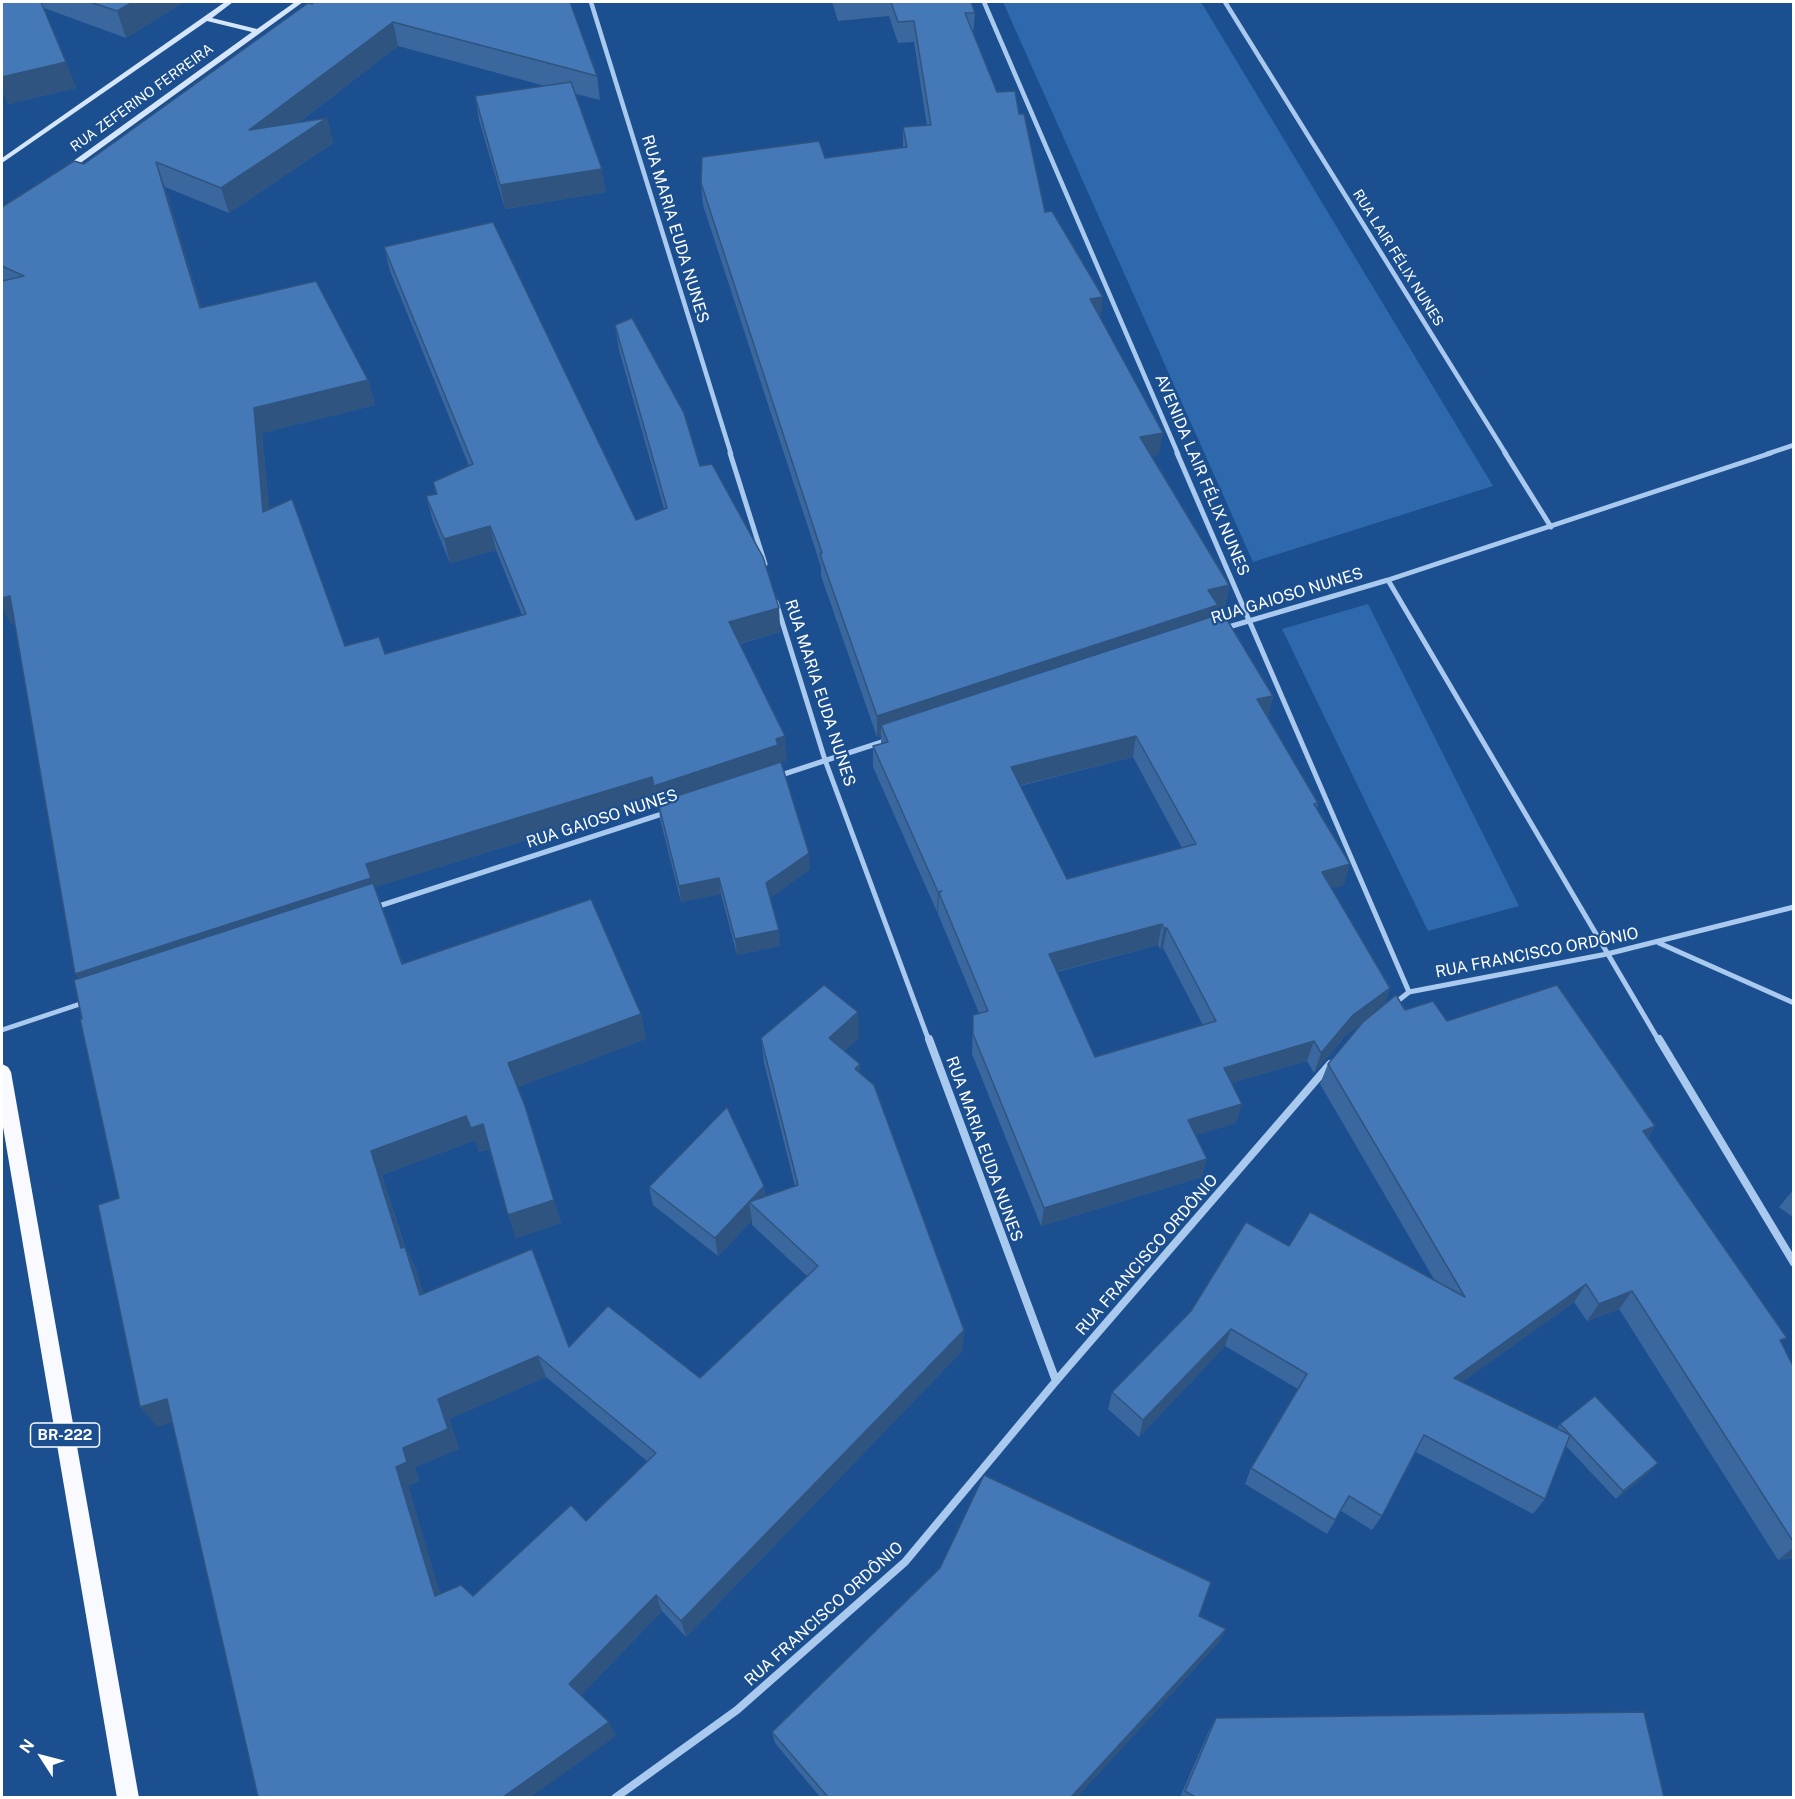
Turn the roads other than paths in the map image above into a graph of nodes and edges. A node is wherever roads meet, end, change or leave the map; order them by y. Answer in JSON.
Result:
{"nodes":[{"id":1,"x":229,"y":2,"type":"edge"},
{"id":2,"x":299,"y":2,"type":"edge"},
{"id":3,"x":591,"y":2,"type":"edge"},
{"id":4,"x":984,"y":2,"type":"edge"},
{"id":5,"x":1225,"y":2,"type":"edge"},
{"id":6,"x":204,"y":18,"type":"junction"},
{"id":7,"x":257,"y":31,"type":"junction"},
{"id":8,"x":2,"y":161,"type":"edge"},
{"id":9,"x":57,"y":176,"type":"edge"},
{"id":10,"x":1794,"y":445,"type":"edge"},
{"id":11,"x":1551,"y":528,"type":"junction"},
{"id":12,"x":766,"y":568,"type":"edge"},
{"id":13,"x":1388,"y":580,"type":"junction"},
{"id":14,"x":773,"y":590,"type":"edge"},
{"id":15,"x":1249,"y":620,"type":"junction"},
{"id":16,"x":1216,"y":631,"type":"edge"},
{"id":17,"x":892,"y":738,"type":"edge"},
{"id":18,"x":825,"y":760,"type":"junction"},
{"id":19,"x":769,"y":779,"type":"edge"},
{"id":20,"x":667,"y":812,"type":"edge"},
{"id":21,"x":1794,"y":907,"type":"edge"},
{"id":22,"x":374,"y":908,"type":"edge"},
{"id":23,"x":1658,"y":943,"type":"junction"},
{"id":24,"x":1607,"y":954,"type":"junction"},
{"id":25,"x":1409,"y":992,"type":"junction"},
{"id":26,"x":92,"y":1000,"type":"edge"},
{"id":27,"x":1794,"y":1003,"type":"edge"},
{"id":28,"x":1390,"y":1007,"type":"edge"},
{"id":29,"x":2,"y":1030,"type":"edge"},
{"id":30,"x":1337,"y":1055,"type":"edge"},
{"id":31,"x":2,"y":1072,"type":"edge"},
{"id":32,"x":1794,"y":1263,"type":"edge"},
{"id":33,"x":1056,"y":1381,"type":"junction"},
{"id":34,"x":128,"y":1797,"type":"edge"},
{"id":35,"x":615,"y":1797,"type":"edge"}],
"edges":[{"from":1,"to":6,"type":"main road","name":"RUA ZEFERINO FERREIRA"},
{"from":2,"to":7,"type":"main road","name":"RUA ZEFERINO FERREIRA"},
{"from":3,"to":12,"type":"street","name":"RUA MARIA EUDA NUNES"},
{"from":4,"to":15,"type":"street","name":"AVENIDA LAIR FÉLIX NUNES"},
{"from":5,"to":11,"type":"street","name":"RUA LAIR FÉLIX NUNES"},
{"from":6,"to":7,"type":"main road"},
{"from":6,"to":8,"type":"main road","name":"RUA ZEFERINO FERREIRA"},
{"from":7,"to":9,"type":"main road","name":"RUA ZEFERINO FERREIRA"},
{"from":10,"to":11,"type":"street","name":"RUA GAIOSO NUNES"},
{"from":11,"to":13,"type":"street","name":"RUA GAIOSO NUNES"},
{"from":13,"to":15,"type":"street","name":"RUA GAIOSO NUNES"},
{"from":13,"to":24,"type":"street"},
{"from":14,"to":18,"type":"street","name":"RUA MARIA EUDA NUNES"},
{"from":15,"to":16,"type":"street","name":"RUA GAIOSO NUNES"},
{"from":15,"to":25,"type":"street","name":"AVENIDA LAIR FÉLIX NUNES"},
{"from":17,"to":18,"type":"street"},
{"from":18,"to":19,"type":"street"},
{"from":18,"to":33,"type":"street","name":"RUA MARIA EUDA NUNES"},
{"from":20,"to":22,"type":"street","name":"RUA GAIOSO NUNES"},
{"from":21,"to":23,"type":"street","name":"RUA FRANCISCO ORDÔNIO"},
{"from":23,"to":24,"type":"street","name":"RUA FRANCISCO ORDÔNIO"},
{"from":23,"to":27,"type":"street"},
{"from":24,"to":25,"type":"street","name":"RUA FRANCISCO ORDÔNIO"},
{"from":24,"to":32,"type":"street"},
{"from":25,"to":28,"type":"street","name":"RUA FRANCISCO ORDÔNIO"},
{"from":26,"to":29,"type":"street"},
{"from":30,"to":33,"type":"street","name":"RUA FRANCISCO ORDÔNIO"},
{"from":31,"to":34,"type":"highway","number":"BR-222"},
{"from":33,"to":35,"type":"street","name":"RUA FRANCISCO ORDÔNIO"}]}
